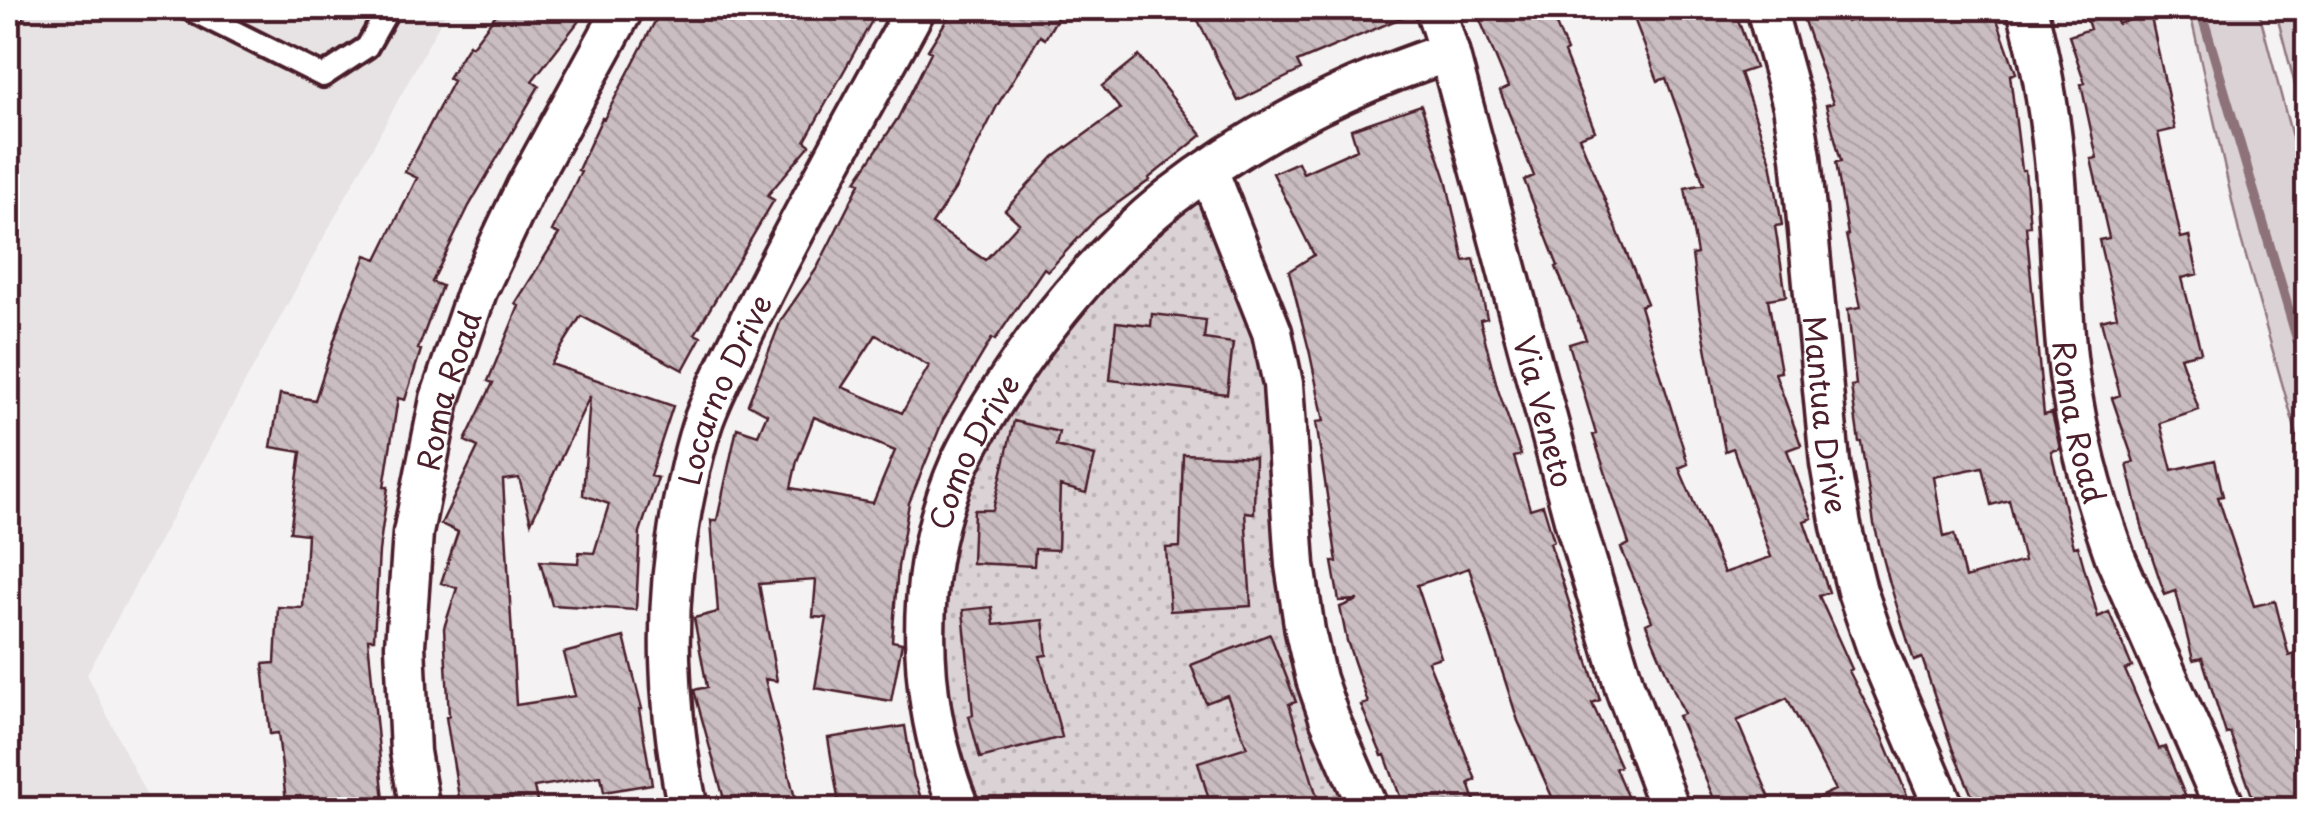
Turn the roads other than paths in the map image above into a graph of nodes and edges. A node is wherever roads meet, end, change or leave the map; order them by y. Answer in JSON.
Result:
{"nodes":[{"id":1,"x":16,"y":8,"type":"edge"},
{"id":2,"x":188,"y":8,"type":"edge"},
{"id":3,"x":389,"y":8,"type":"edge"},
{"id":4,"x":624,"y":8,"type":"edge"},
{"id":5,"x":916,"y":8,"type":"edge"},
{"id":6,"x":1435,"y":8,"type":"edge"},
{"id":7,"x":1766,"y":8,"type":"edge"},
{"id":8,"x":2027,"y":8,"type":"edge"},
{"id":9,"x":8,"y":17,"type":"edge"},
{"id":10,"x":1449,"y":52,"type":"junction"},
{"id":11,"x":1208,"y":170,"type":"junction"},
{"id":12,"x":420,"y":810,"type":"edge"},
{"id":13,"x":688,"y":810,"type":"edge"},
{"id":14,"x":960,"y":810,"type":"edge"},
{"id":15,"x":1369,"y":810,"type":"edge"},
{"id":16,"x":1670,"y":810,"type":"edge"},
{"id":17,"x":1945,"y":810,"type":"edge"},
{"id":18,"x":2226,"y":810,"type":"edge"}],
"edges":[{"from":1,"to":9,"type":"lane"},
{"from":2,"to":3,"type":"lane"},
{"from":4,"to":12,"type":"street","name":"Roma Road"},
{"from":5,"to":13,"type":"street","name":"Locarno Drive"},
{"from":6,"to":10,"type":"street","name":"Via Veneto"},
{"from":7,"to":17,"type":"street","name":"Mantua Drive"},
{"from":8,"to":18,"type":"street","name":"Roma Road"},
{"from":10,"to":11,"type":"street","name":"Como Drive"},
{"from":10,"to":16,"type":"street","name":"Via Veneto"},
{"from":11,"to":14,"type":"street","name":"Como Drive"},
{"from":11,"to":15,"type":"street"}]}
